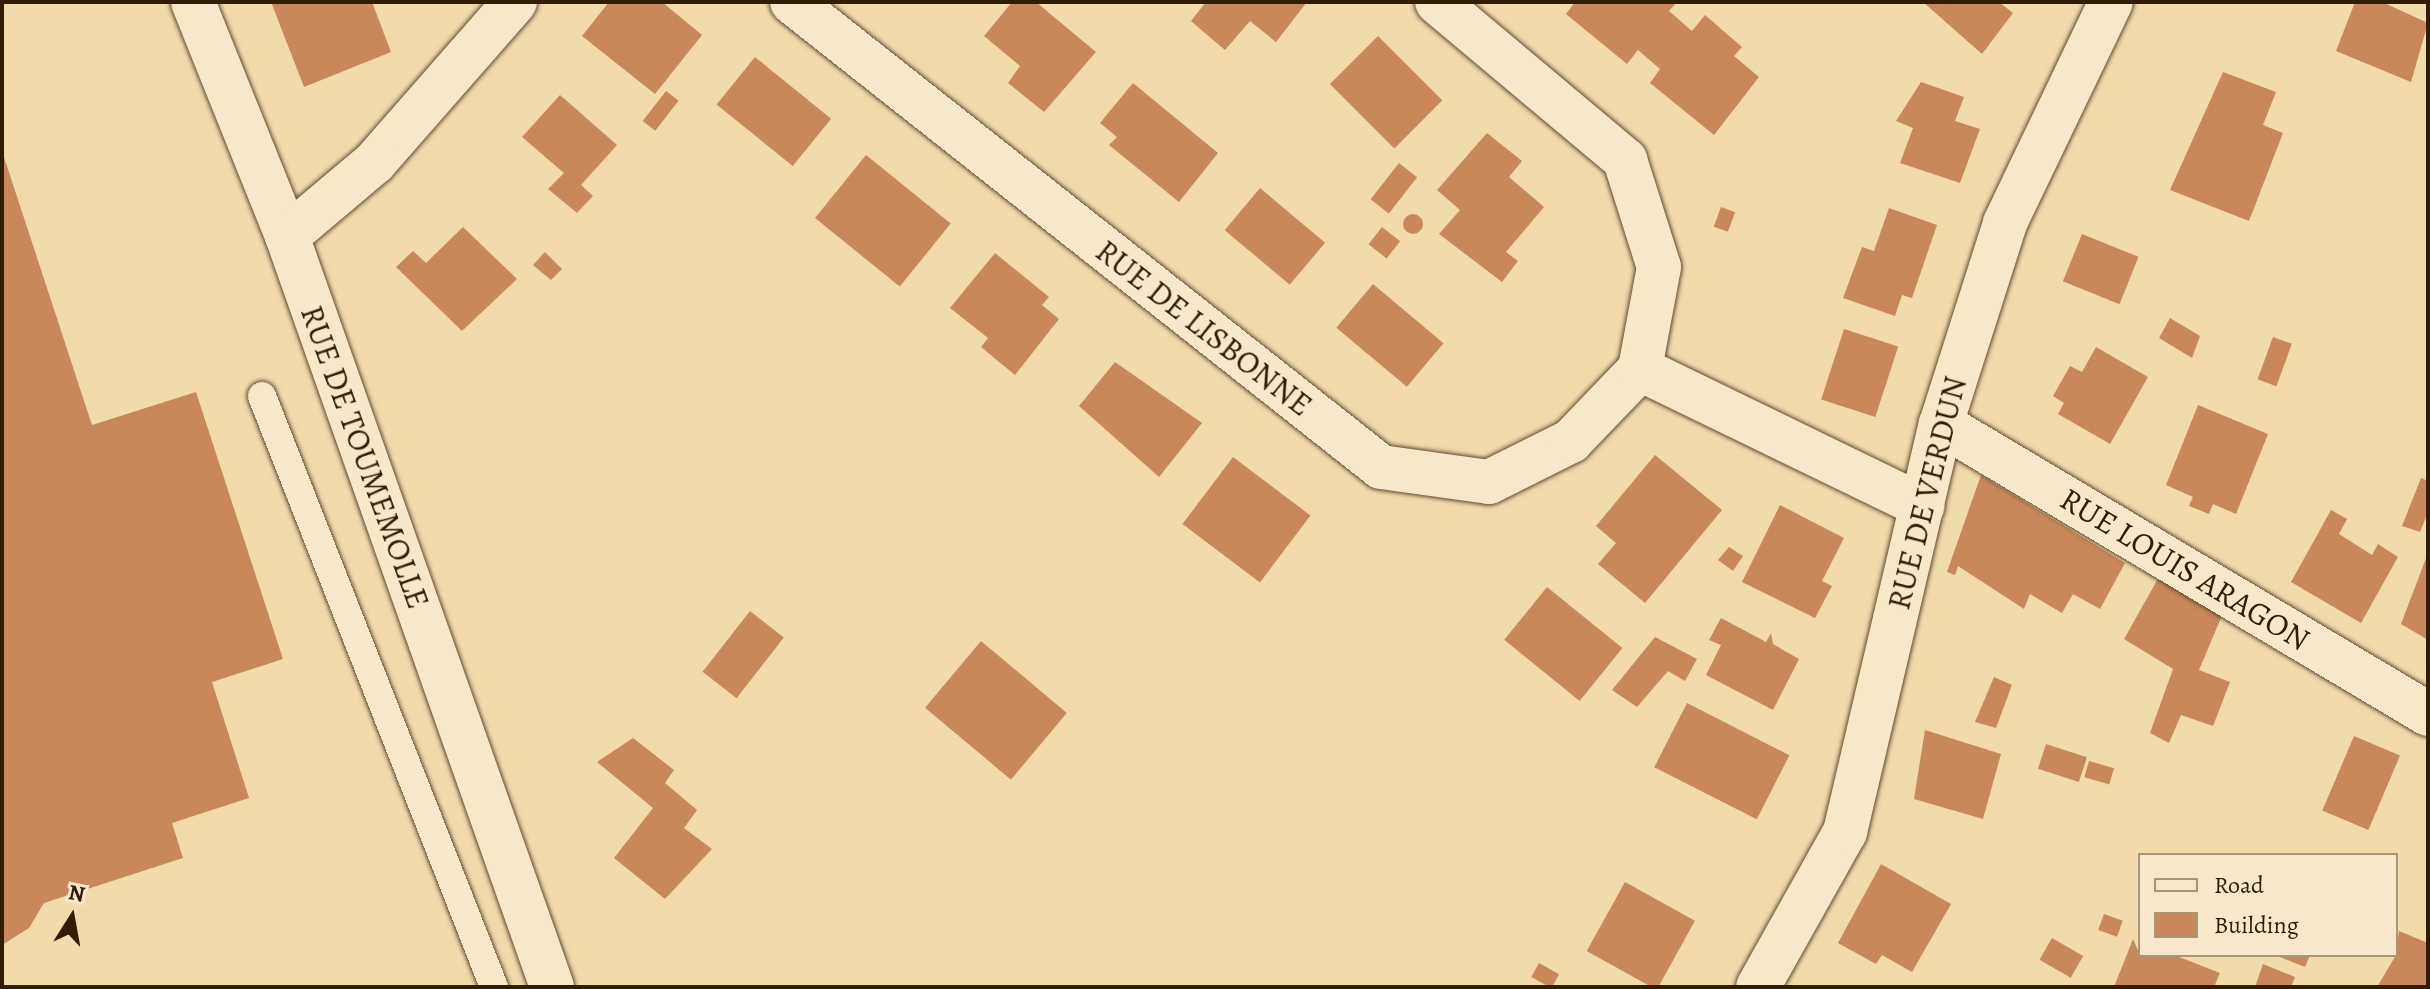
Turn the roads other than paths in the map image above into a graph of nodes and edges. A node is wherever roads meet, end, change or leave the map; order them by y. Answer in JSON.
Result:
{"nodes":[{"id":1,"x":193,"y":2,"type":"edge"},
{"id":2,"x":515,"y":2,"type":"edge"},
{"id":3,"x":792,"y":2,"type":"edge"},
{"id":4,"x":1437,"y":2,"type":"edge"},
{"id":5,"x":2111,"y":2,"type":"edge"},
{"id":6,"x":287,"y":236,"type":"junction"},
{"id":7,"x":1640,"y":369,"type":"junction"},
{"id":8,"x":262,"y":396,"type":"dead end"},
{"id":9,"x":1941,"y":424,"type":"junction"},
{"id":10,"x":1922,"y":506,"type":"junction"},
{"id":11,"x":2428,"y":714,"type":"edge"},
{"id":12,"x":494,"y":987,"type":"edge"},
{"id":13,"x":552,"y":987,"type":"edge"},
{"id":14,"x":1758,"y":987,"type":"edge"}],
"edges":[{"from":1,"to":6,"type":"street","name":"RUE DE TOUMEMOLLE"},
{"from":2,"to":6,"type":"street"},
{"from":3,"to":7,"type":"street","name":"RUE DE LISBONNE"},
{"from":4,"to":7,"type":"street"},
{"from":5,"to":9,"type":"street","name":"RUE DE VERDUN"},
{"from":6,"to":13,"type":"street","name":"RUE DE TOUMEMOLLE"},
{"from":7,"to":10,"type":"street"},
{"from":8,"to":12,"type":"lane"},
{"from":9,"to":10,"type":"street","name":"RUE DE VERDUN"},
{"from":9,"to":11,"type":"street","name":"RUE LOUIS ARAGON"},
{"from":10,"to":14,"type":"street","name":"RUE DE VERDUN"}]}
